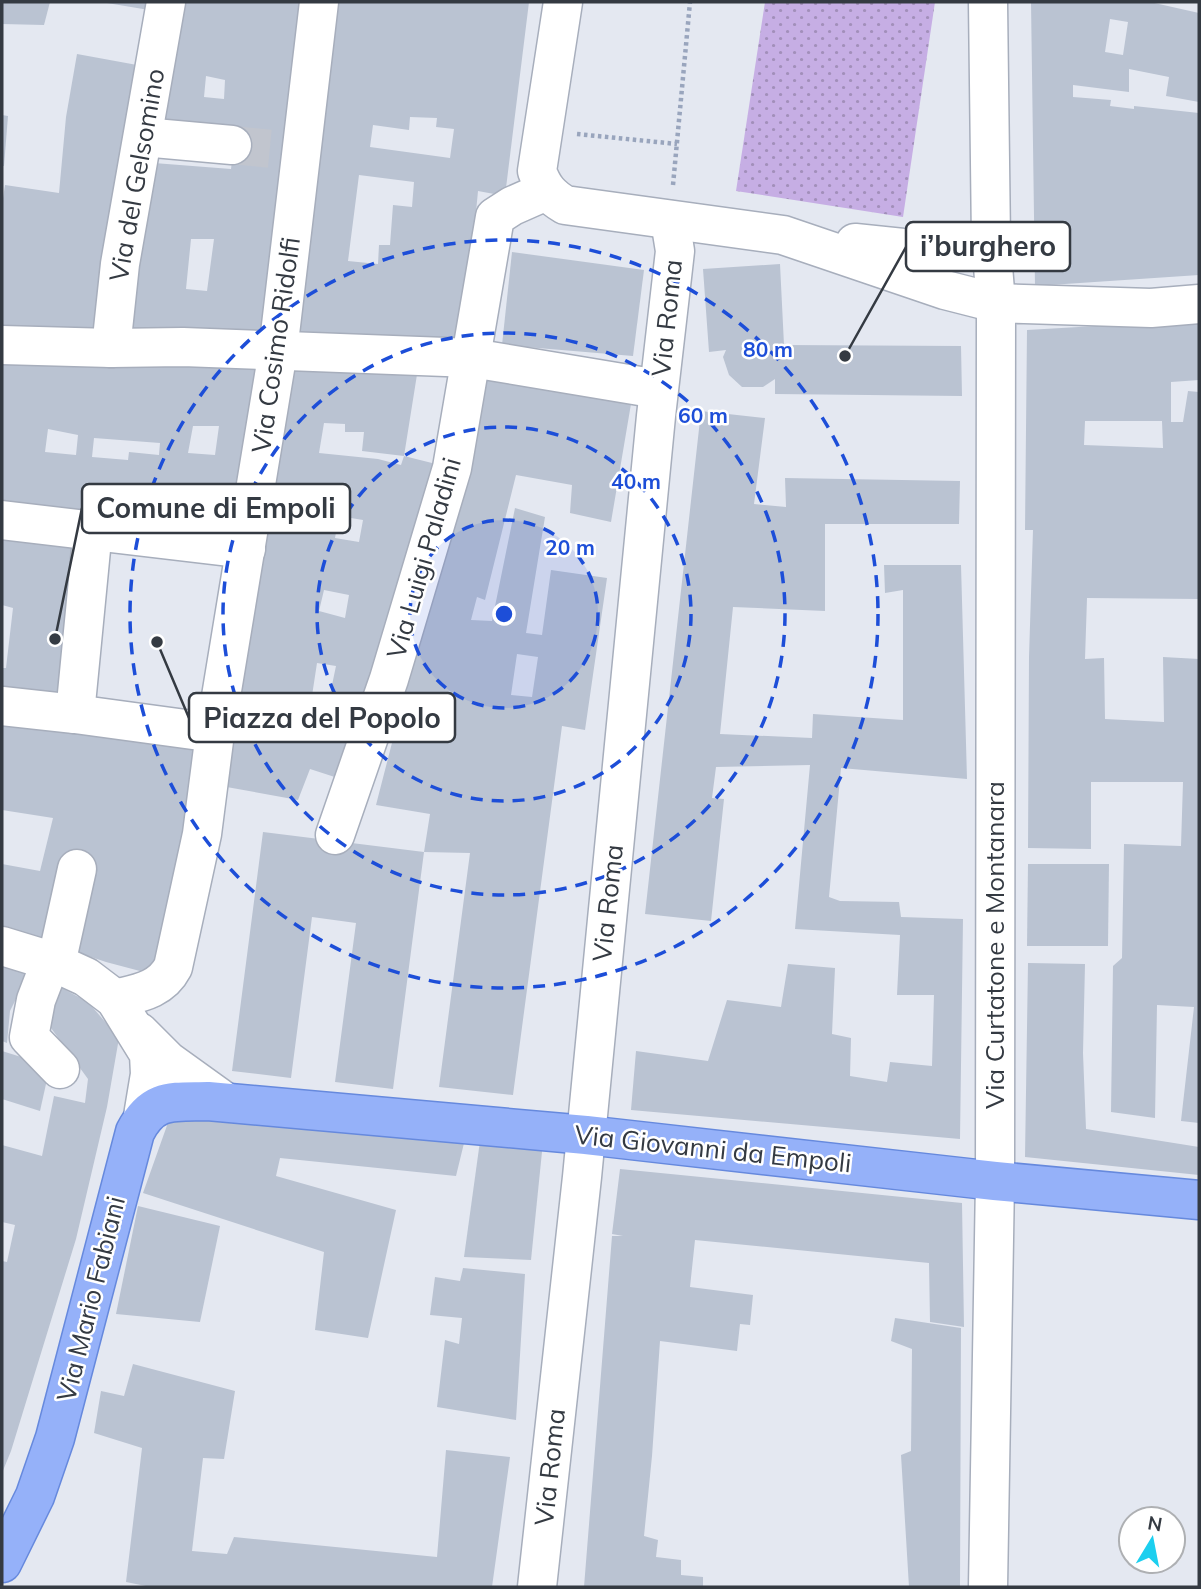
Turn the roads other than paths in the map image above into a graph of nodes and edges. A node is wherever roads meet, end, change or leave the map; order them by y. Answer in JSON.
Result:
{"nodes":[{"id":1,"x":166,"y":2,"type":"edge"},
{"id":2,"x":319,"y":2,"type":"edge"},
{"id":3,"x":563,"y":2,"type":"edge"},
{"id":4,"x":988,"y":2,"type":"edge"},
{"id":5,"x":143,"y":137,"type":"junction"},
{"id":6,"x":232,"y":145,"type":"tunnel mouth"},
{"id":7,"x":546,"y":191,"type":"junction"},
{"id":8,"x":671,"y":206,"type":"junction"},
{"id":9,"x":783,"y":235,"type":"junction"},
{"id":10,"x":991,"y":242,"type":"junction"},
{"id":11,"x":996,"y":303,"type":"junction"},
{"id":12,"x":1199,"y":304,"type":"edge"},
{"id":13,"x":2,"y":345,"type":"edge"},
{"id":14,"x":111,"y":348,"type":"junction"},
{"id":15,"x":278,"y":351,"type":"junction"},
{"id":16,"x":472,"y":358,"type":"junction"},
{"id":17,"x":659,"y":389,"type":"junction"},
{"id":18,"x":2,"y":520,"type":"edge"},
{"id":19,"x":93,"y":529,"type":"junction"},
{"id":20,"x":247,"y":549,"type":"junction"},
{"id":21,"x":2,"y":706,"type":"edge"},
{"id":22,"x":75,"y":715,"type":"junction"},
{"id":23,"x":215,"y":733,"type":"junction"},
{"id":24,"x":335,"y":835,"type":"dead end"},
{"id":25,"x":77,"y":869,"type":"dead end"},
{"id":26,"x":2,"y":946,"type":"edge"},
{"id":27,"x":54,"y":963,"type":"junction"},
{"id":28,"x":116,"y":999,"type":"junction"},
{"id":29,"x":137,"y":1031,"type":"junction"},
{"id":30,"x":60,"y":1069,"type":"dead end"},
{"id":31,"x":225,"y":1102,"type":"junction"},
{"id":32,"x":143,"y":1116,"type":"junction"},
{"id":33,"x":586,"y":1135,"type":"junction"},
{"id":34,"x":995,"y":1181,"type":"junction"},
{"id":35,"x":1199,"y":1200,"type":"edge"},
{"id":36,"x":2,"y":1563,"type":"edge"},
{"id":37,"x":537,"y":1587,"type":"edge"},
{"id":38,"x":988,"y":1587,"type":"edge"}],
"edges":[{"from":1,"to":5,"type":"street","name":"Via del Gelsomino"},
{"from":2,"to":15,"type":"street","name":"Via Cosimo Ridolfi"},
{"from":3,"to":7,"type":"street"},
{"from":4,"to":10,"type":"street","name":"Via Curtatone e Montanara"},
{"from":5,"to":6,"type":"street"},
{"from":5,"to":14,"type":"street","name":"Via del Gelsomino"},
{"from":7,"to":8,"type":"street"},
{"from":7,"to":16,"type":"street","name":"Via Luigi Paladini"},
{"from":8,"to":9,"type":"street"},
{"from":8,"to":17,"type":"street","name":"Via Roma"},
{"from":9,"to":10,"type":"street"},
{"from":9,"to":11,"type":"street"},
{"from":10,"to":11,"type":"street","name":"Via Curtatone e Montanara"},
{"from":11,"to":12,"type":"street"},
{"from":11,"to":34,"type":"street","name":"Via Curtatone e Montanara"},
{"from":13,"to":14,"type":"street"},
{"from":14,"to":15,"type":"street"},
{"from":15,"to":16,"type":"street"},
{"from":15,"to":20,"type":"street","name":"Via Cosimo Ridolfi"},
{"from":16,"to":17,"type":"street"},
{"from":16,"to":24,"type":"street","name":"Via Luigi Paladini"},
{"from":17,"to":33,"type":"street","name":"Via Roma"},
{"from":18,"to":19,"type":"street"},
{"from":19,"to":20,"type":"street"},
{"from":19,"to":22,"type":"street"},
{"from":20,"to":23,"type":"street","name":"Via Cosimo Ridolfi"},
{"from":21,"to":22,"type":"street"},
{"from":22,"to":23,"type":"street"},
{"from":23,"to":28,"type":"street","name":"Via Cosimo Ridolfi"},
{"from":25,"to":27,"type":"street"},
{"from":26,"to":27,"type":"street"},
{"from":27,"to":28,"type":"street"},
{"from":27,"to":30,"type":"street"},
{"from":28,"to":29,"type":"street"},
{"from":29,"to":31,"type":"street"},
{"from":29,"to":32,"type":"street","name":"Via Mario Fabiani"},
{"from":31,"to":32,"type":"main road","name":"Via Giovanni da Empoli"},
{"from":31,"to":33,"type":"main road","name":"Via Giovanni da Empoli"},
{"from":32,"to":36,"type":"main road","name":"Via Mario Fabiani"},
{"from":33,"to":34,"type":"main road","name":"Via Giovanni da Empoli"},
{"from":33,"to":37,"type":"street","name":"Via Roma"},
{"from":34,"to":35,"type":"main road","name":"Via Giovanni da Empoli"},
{"from":34,"to":38,"type":"street","name":"Via Curtatone e Montanara"}]}
